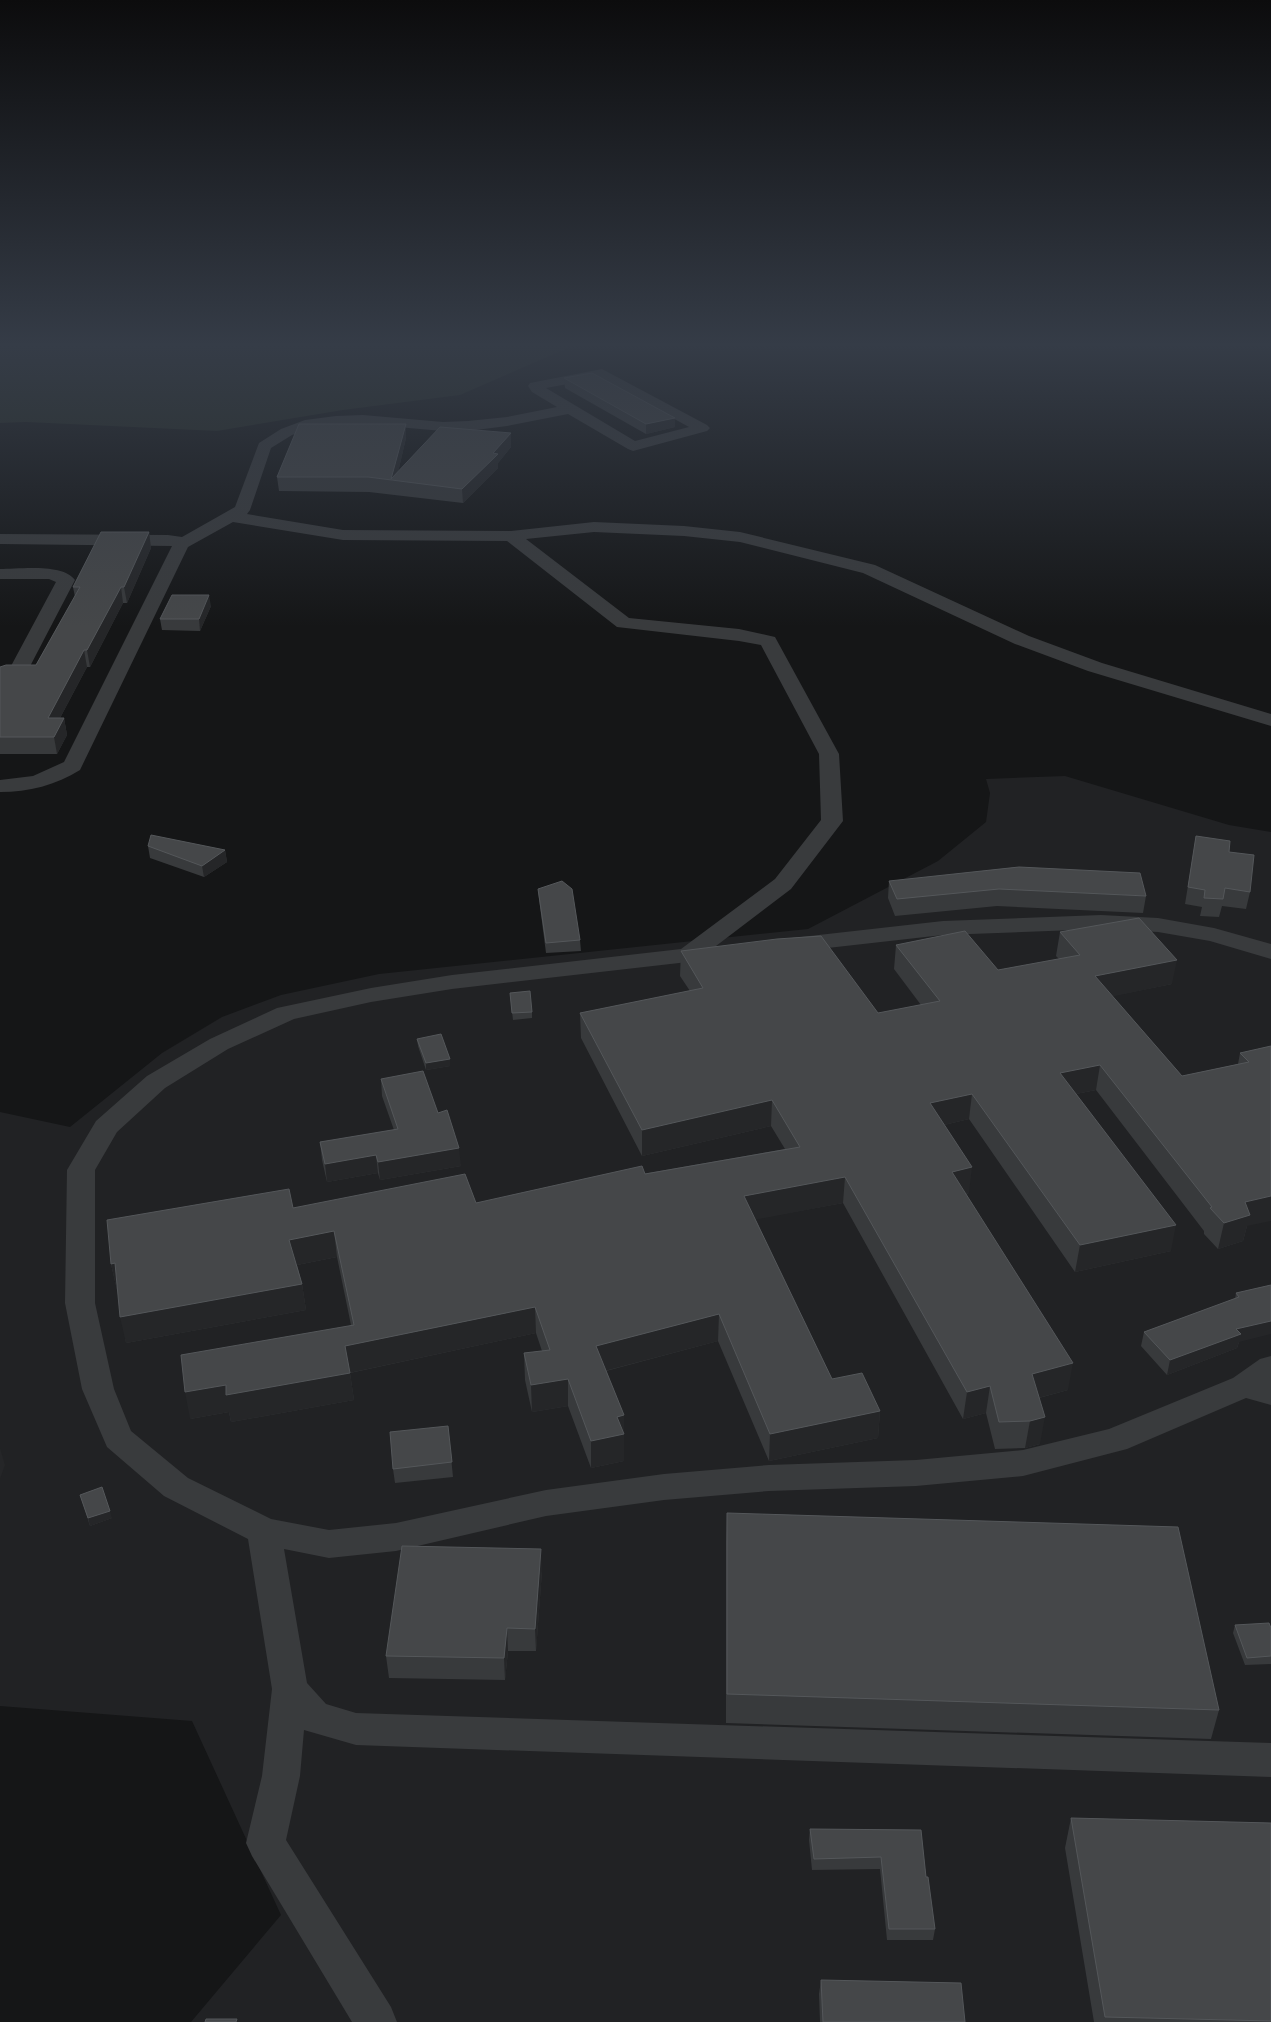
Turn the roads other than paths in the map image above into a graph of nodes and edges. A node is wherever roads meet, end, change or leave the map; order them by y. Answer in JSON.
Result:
{"nodes":[{"id":1,"x":275,"y":438,"type":"edge"},
{"id":2,"x":620,"y":438,"type":"edge"},
{"id":3,"x":662,"y":438,"type":"edge"},
{"id":4,"x":230,"y":516,"type":"junction"},
{"id":5,"x":511,"y":536,"type":"junction"},
{"id":6,"x":0,"y":539,"type":"edge"},
{"id":7,"x":184,"y":542,"type":"junction"},
{"id":8,"x":0,"y":574,"type":"edge"},
{"id":9,"x":0,"y":677,"type":"edge"},
{"id":10,"x":1271,"y":720,"type":"edge"},
{"id":11,"x":0,"y":786,"type":"edge"},
{"id":12,"x":766,"y":948,"type":"edge"},
{"id":13,"x":737,"y":951,"type":"edge"},
{"id":14,"x":1271,"y":952,"type":"edge"},
{"id":15,"x":688,"y":956,"type":"junction"},
{"id":16,"x":1271,"y":1367,"type":"edge"},
{"id":17,"x":1258,"y":1390,"type":"edge"},
{"id":18,"x":264,"y":1531,"type":"junction"},
{"id":19,"x":290,"y":1689,"type":"junction"},
{"id":20,"x":1271,"y":1760,"type":"edge"},
{"id":21,"x":376,"y":2022,"type":"edge"}],
"edges":[{"from":1,"to":4,"type":"lane"},
{"from":2,"to":3,"type":"lane"},
{"from":4,"to":5,"type":"lane"},
{"from":4,"to":7,"type":"lane"},
{"from":5,"to":10,"type":"lane"},
{"from":5,"to":15,"type":"lane"},
{"from":6,"to":7,"type":"lane"},
{"from":7,"to":11,"type":"lane"},
{"from":8,"to":9,"type":"lane"},
{"from":12,"to":14,"type":"lane"},
{"from":13,"to":15,"type":"lane"},
{"from":15,"to":18,"type":"lane"},
{"from":16,"to":17,"type":"lane"},
{"from":17,"to":18,"type":"lane"},
{"from":18,"to":19,"type":"lane"},
{"from":19,"to":20,"type":"lane"},
{"from":19,"to":21,"type":"lane"}]}
